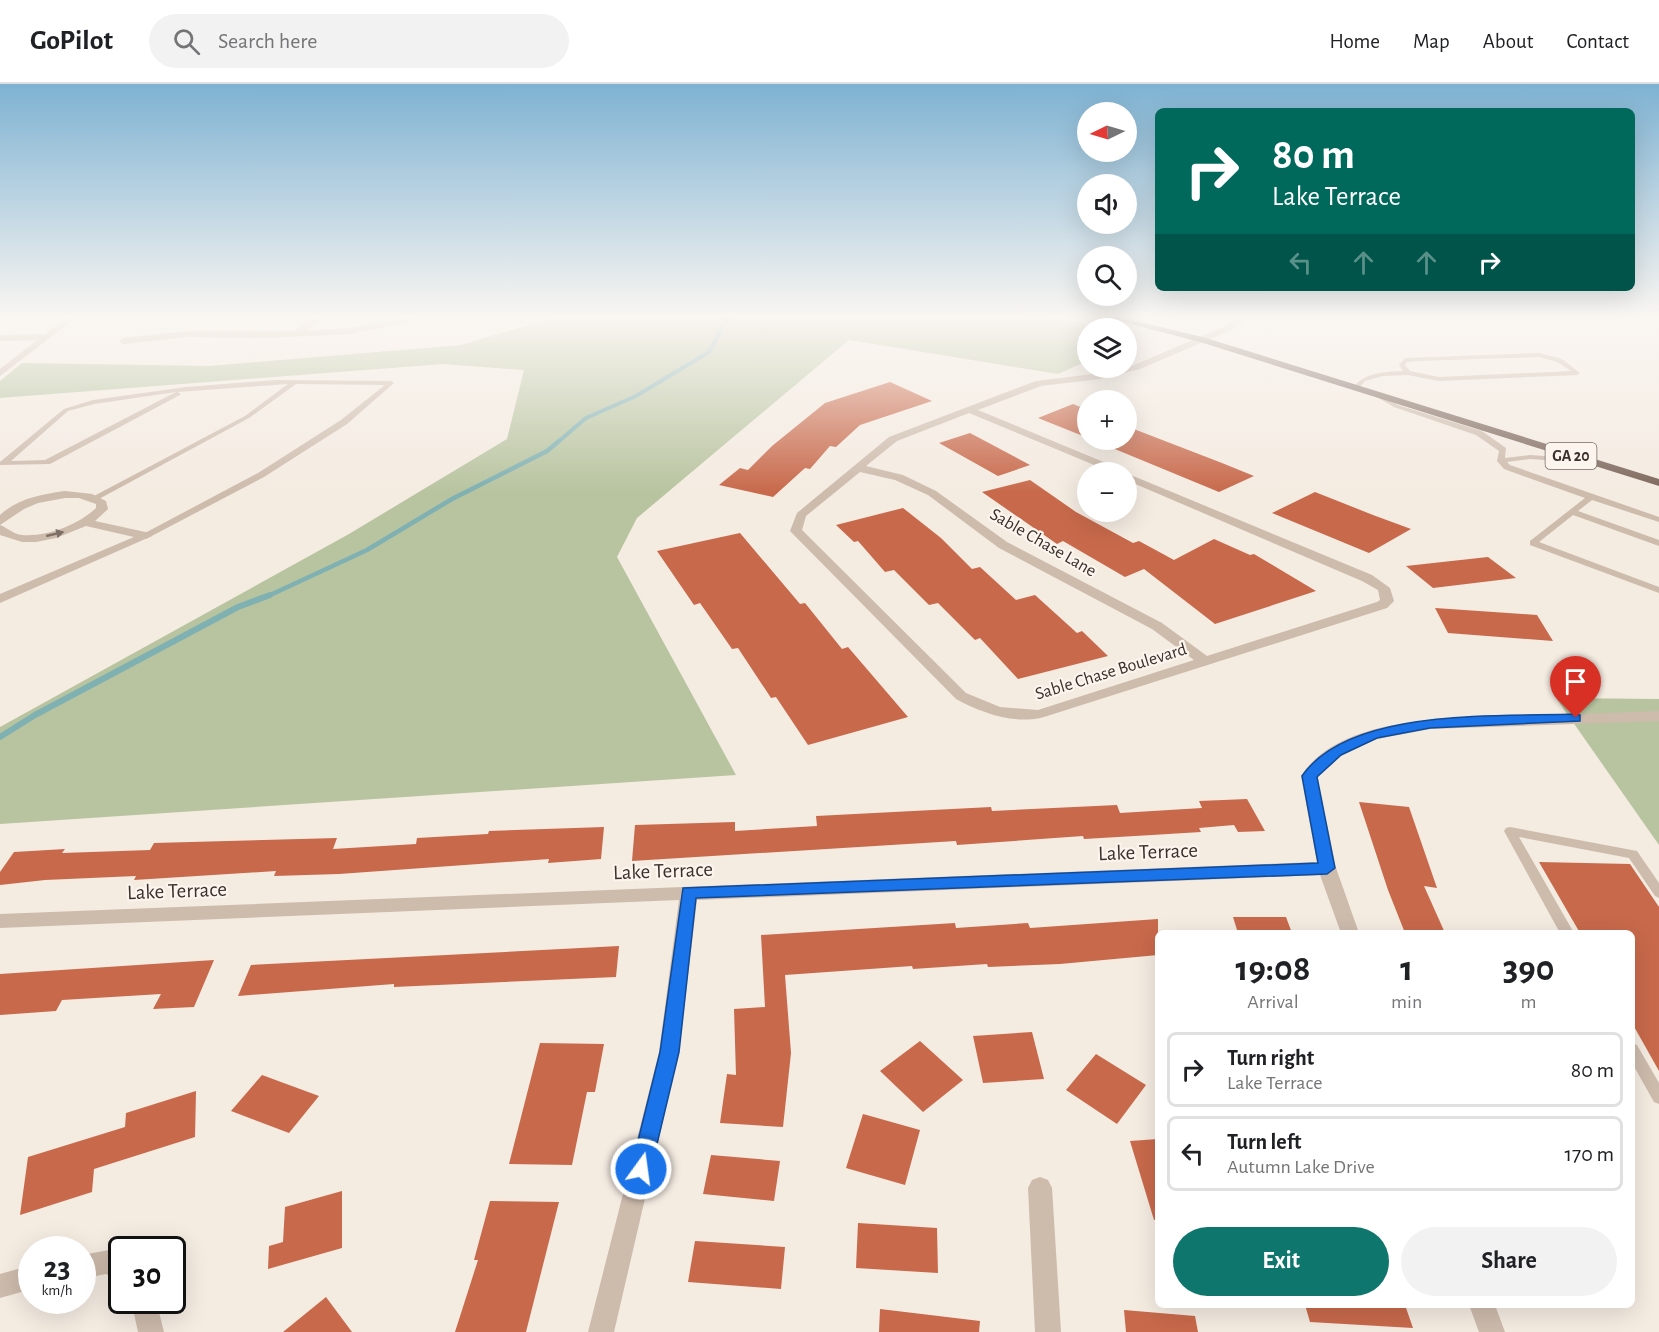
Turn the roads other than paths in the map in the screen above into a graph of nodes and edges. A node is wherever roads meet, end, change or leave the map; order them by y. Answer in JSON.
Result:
{"nodes":[{"id":1,"x":1104,"y":375,"type":"edge"},
{"id":2,"x":1315,"y":375,"type":"edge"},
{"id":3,"x":1379,"y":375,"type":"edge"},
{"id":4,"x":1420,"y":375,"type":"edge"},
{"id":5,"x":1513,"y":375,"type":"edge"},
{"id":6,"x":295,"y":382,"type":"junction"},
{"id":7,"x":1356,"y":388,"type":"junction"},
{"id":8,"x":186,"y":389,"type":"junction"},
{"id":9,"x":1375,"y":394,"type":"junction"},
{"id":10,"x":968,"y":409,"type":"junction"},
{"id":11,"x":1095,"y":462,"type":"edge"},
{"id":12,"x":1501,"y":462,"type":"junction"},
{"id":13,"x":1590,"y":462,"type":"junction"},
{"id":14,"x":2,"y":464,"type":"edge"},
{"id":15,"x":859,"y":468,"type":"junction"},
{"id":16,"x":1137,"y":481,"type":"edge"},
{"id":17,"x":1659,"y":483,"type":"edge"},
{"id":18,"x":1591,"y":497,"type":"junction"},
{"id":19,"x":97,"y":498,"type":"junction"},
{"id":20,"x":1573,"y":512,"type":"junction"},
{"id":21,"x":3,"y":516,"type":"edge"},
{"id":22,"x":1618,"y":517,"type":"junction"},
{"id":23,"x":88,"y":522,"type":"junction"},
{"id":24,"x":1650,"y":526,"type":"edge"},
{"id":25,"x":0,"y":530,"type":"edge"},
{"id":26,"x":146,"y":536,"type":"junction"},
{"id":27,"x":1659,"y":543,"type":"edge"},
{"id":28,"x":1659,"y":590,"type":"edge"},
{"id":29,"x":0,"y":599,"type":"edge"},
{"id":30,"x":1204,"y":662,"type":"junction"},
{"id":31,"x":1659,"y":716,"type":"edge"},
{"id":32,"x":1327,"y":868,"type":"junction"},
{"id":33,"x":689,"y":892,"type":"junction"},
{"id":34,"x":1659,"y":893,"type":"edge"},
{"id":35,"x":0,"y":921,"type":"edge"},
{"id":36,"x":1349,"y":930,"type":"edge"},
{"id":37,"x":1565,"y":930,"type":"edge"},
{"id":38,"x":1635,"y":1054,"type":"edge"},
{"id":39,"x":1659,"y":1097,"type":"edge"},
{"id":40,"x":1040,"y":1188,"type":"dead end"},
{"id":41,"x":18,"y":1281,"type":"edge"},
{"id":42,"x":0,"y":1286,"type":"edge"},
{"id":43,"x":1483,"y":1308,"type":"edge"},
{"id":44,"x":146,"y":1314,"type":"edge"},
{"id":45,"x":151,"y":1332,"type":"edge"},
{"id":46,"x":601,"y":1332,"type":"edge"},
{"id":47,"x":1048,"y":1332,"type":"edge"},
{"id":48,"x":1492,"y":1332,"type":"edge"}],
"edges":[{"from":1,"to":10,"type":"street","name":"Sable Chase Boulevard"},
{"from":2,"to":7,"type":"main road","number":"GA 20"},
{"from":3,"to":7,"type":"lane"},
{"from":4,"to":5,"type":"lane"},
{"from":6,"to":8,"type":"lane"},
{"from":6,"to":19,"type":"lane"},
{"from":6,"to":26,"type":"lane"},
{"from":7,"to":9,"type":"main road","number":"GA 20"},
{"from":8,"to":14,"type":"lane"},
{"from":8,"to":14,"type":"lane"},
{"from":9,"to":12,"type":"lane"},
{"from":9,"to":13,"type":"main road","number":"GA 20"},
{"from":10,"to":11,"type":"street"},
{"from":10,"to":15,"type":"street","name":"Sable Chase Boulevard"},
{"from":12,"to":13,"type":"lane"},
{"from":12,"to":18,"type":"lane"},
{"from":13,"to":17,"type":"main road","number":"GA 20"},
{"from":15,"to":30,"type":"street","name":"Sable Chase Lane"},
{"from":15,"to":30,"type":"street","name":"Sable Chase Boulevard"},
{"from":16,"to":30,"type":"street","name":"Sable Chase Boulevard"},
{"from":18,"to":20,"type":"lane"},
{"from":18,"to":22,"type":"lane"},
{"from":19,"to":21,"type":"street"},
{"from":19,"to":23,"type":"street"},
{"from":20,"to":22,"type":"lane"},
{"from":20,"to":28,"type":"lane"},
{"from":22,"to":24,"type":"lane"},
{"from":22,"to":24,"type":"lane"},
{"from":25,"to":23,"type":"street","one_way":true},
{"from":23,"to":26,"type":"street"},
{"from":24,"to":27,"type":"lane"},
{"from":26,"to":29,"type":"street"},
{"from":31,"to":32,"type":"street"},
{"from":32,"to":33,"type":"street","name":"Lake Terrace"},
{"from":32,"to":36,"type":"street"},
{"from":33,"to":35,"type":"street","name":"Lake Terrace"},
{"from":33,"to":46,"type":"street"},
{"from":34,"to":37,"type":"lane"},
{"from":38,"to":39,"type":"lane"},
{"from":40,"to":47,"type":"street"},
{"from":41,"to":42,"type":"street"},
{"from":43,"to":48,"type":"street"},
{"from":44,"to":45,"type":"street"}]}
